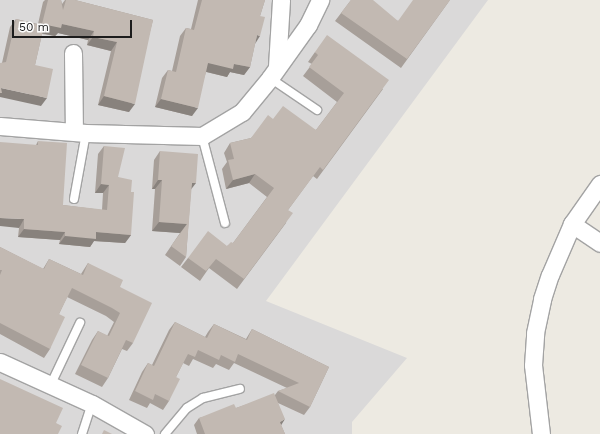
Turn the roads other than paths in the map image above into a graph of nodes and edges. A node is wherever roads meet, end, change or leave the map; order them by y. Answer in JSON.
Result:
{"nodes":[{"id":1,"x":281,"y":0,"type":"edge"},
{"id":2,"x":320,"y":0,"type":"edge"},
{"id":3,"x":73,"y":53,"type":"dead end"},
{"id":4,"x":274,"y":72,"type":"junction"},
{"id":5,"x":317,"y":110,"type":"dead end"},
{"id":6,"x":0,"y":126,"type":"edge"},
{"id":7,"x":80,"y":132,"type":"junction"},
{"id":8,"x":202,"y":136,"type":"junction"},
{"id":9,"x":600,"y":184,"type":"edge"},
{"id":10,"x":74,"y":199,"type":"dead end"},
{"id":11,"x":225,"y":223,"type":"dead end"},
{"id":12,"x":572,"y":224,"type":"junction"},
{"id":13,"x":600,"y":243,"type":"edge"},
{"id":14,"x":80,"y":322,"type":"dead end"},
{"id":15,"x":0,"y":362,"type":"edge"},
{"id":16,"x":50,"y":384,"type":"junction"},
{"id":17,"x":240,"y":389,"type":"dead end"},
{"id":18,"x":92,"y":404,"type":"junction"},
{"id":19,"x":82,"y":434,"type":"edge"},
{"id":20,"x":145,"y":434,"type":"edge"},
{"id":21,"x":166,"y":434,"type":"edge"},
{"id":22,"x":541,"y":434,"type":"edge"}],
"edges":[{"from":1,"to":4,"type":"street"},
{"from":2,"to":4,"type":"street"},
{"from":3,"to":7,"type":"street"},
{"from":4,"to":5,"type":"lane"},
{"from":4,"to":8,"type":"street"},
{"from":6,"to":7,"type":"street"},
{"from":7,"to":8,"type":"street"},
{"from":7,"to":10,"type":"lane"},
{"from":8,"to":11,"type":"lane"},
{"from":9,"to":12,"type":"street"},
{"from":12,"to":13,"type":"street"},
{"from":12,"to":22,"type":"street"},
{"from":14,"to":16,"type":"lane"},
{"from":15,"to":16,"type":"street"},
{"from":16,"to":18,"type":"street"},
{"from":17,"to":21,"type":"lane"},
{"from":18,"to":19,"type":"lane"},
{"from":18,"to":20,"type":"street"}]}
